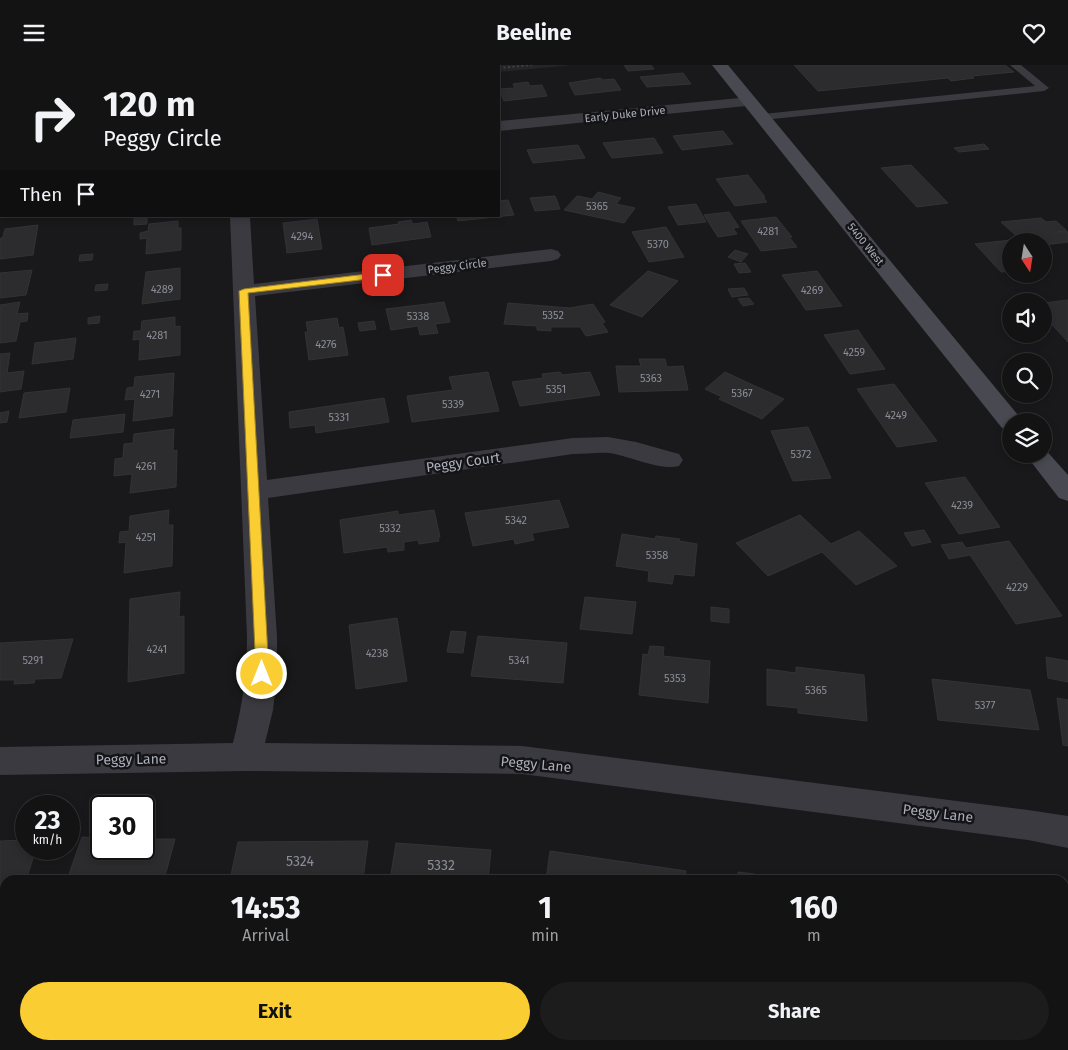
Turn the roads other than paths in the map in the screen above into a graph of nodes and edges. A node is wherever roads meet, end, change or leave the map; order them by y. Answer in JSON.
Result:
{"nodes":[{"id":1,"x":720,"y":65,"type":"edge"},
{"id":2,"x":1015,"y":65,"type":"edge"},
{"id":3,"x":757,"y":109,"type":"junction"},
{"id":4,"x":500,"y":126,"type":"edge"},
{"id":5,"x":240,"y":217,"type":"edge"},
{"id":6,"x":550,"y":255,"type":"dead end"},
{"id":7,"x":244,"y":291,"type":"junction"},
{"id":8,"x":1004,"y":413,"type":"edge"},
{"id":9,"x":670,"y":460,"type":"dead end"},
{"id":10,"x":1044,"y":463,"type":"edge"},
{"id":11,"x":254,"y":491,"type":"junction"},
{"id":12,"x":1068,"y":492,"type":"edge"},
{"id":13,"x":246,"y":757,"type":"junction"},
{"id":14,"x":0,"y":761,"type":"edge"},
{"id":15,"x":1068,"y":832,"type":"edge"}],
"edges":[{"from":1,"to":3,"type":"street","name":"5400 West"},
{"from":2,"to":3,"type":"lane"},
{"from":3,"to":4,"type":"street","name":"Early Duke Drive"},
{"from":3,"to":8,"type":"street","name":"5400 West"},
{"from":5,"to":7,"type":"street"},
{"from":6,"to":7,"type":"street","name":"Peggy Circle"},
{"from":7,"to":11,"type":"street"},
{"from":9,"to":11,"type":"street","name":"Peggy Court"},
{"from":10,"to":12,"type":"street"},
{"from":11,"to":13,"type":"street"},
{"from":13,"to":14,"type":"street","name":"Peggy Lane"},
{"from":13,"to":15,"type":"street","name":"Peggy Lane"}]}
